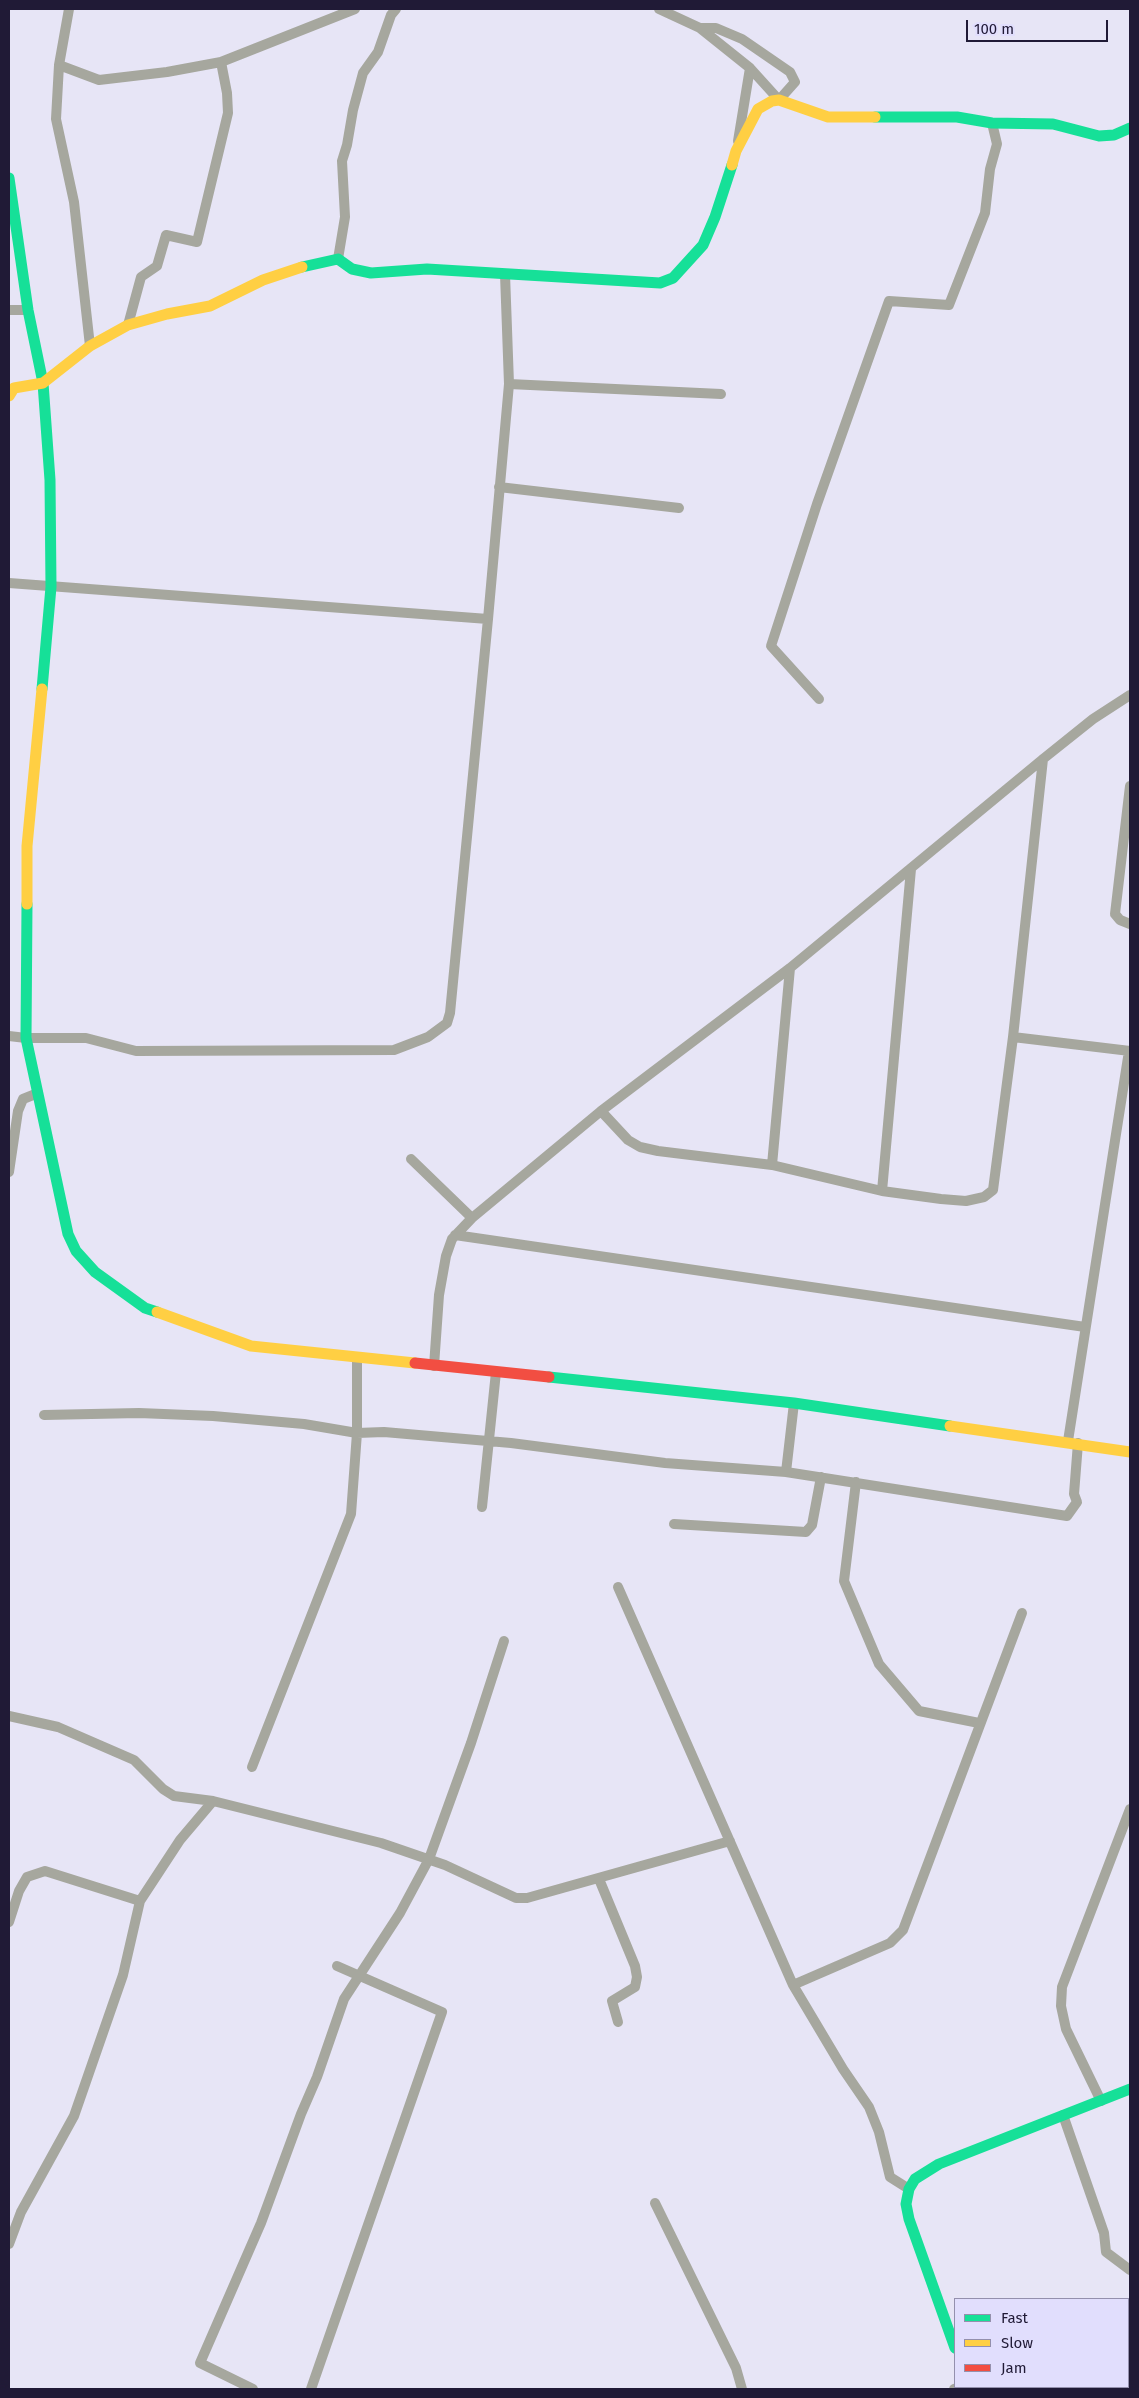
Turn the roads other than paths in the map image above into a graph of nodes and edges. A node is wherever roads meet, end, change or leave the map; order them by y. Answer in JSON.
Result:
{"nodes":[{"id":1,"x":68,"y":9,"type":"edge"},
{"id":2,"x":355,"y":9,"type":"edge"},
{"id":3,"x":396,"y":9,"type":"edge"},
{"id":4,"x":659,"y":9,"type":"edge"},
{"id":5,"x":700,"y":28,"type":"junction"},
{"id":6,"x":221,"y":62,"type":"junction"},
{"id":7,"x":59,"y":65,"type":"junction"},
{"id":8,"x":750,"y":68,"type":"junction"},
{"id":9,"x":779,"y":100,"type":"junction"},
{"id":10,"x":992,"y":123,"type":"junction"},
{"id":11,"x":1130,"y":128,"type":"edge"},
{"id":12,"x":736,"y":151,"type":"junction"},
{"id":13,"x":9,"y":178,"type":"edge"},
{"id":14,"x":338,"y":259,"type":"junction"},
{"id":15,"x":505,"y":274,"type":"junction"},
{"id":16,"x":9,"y":310,"type":"edge"},
{"id":17,"x":28,"y":310,"type":"junction"},
{"id":18,"x":128,"y":325,"type":"junction"},
{"id":19,"x":90,"y":346,"type":"junction"},
{"id":20,"x":43,"y":383,"type":"junction"},
{"id":21,"x":509,"y":384,"type":"junction"},
{"id":22,"x":720,"y":394,"type":"dead end"},
{"id":23,"x":9,"y":396,"type":"edge"},
{"id":24,"x":499,"y":487,"type":"junction"},
{"id":25,"x":679,"y":508,"type":"dead end"},
{"id":26,"x":9,"y":583,"type":"edge"},
{"id":27,"x":51,"y":588,"type":"junction"},
{"id":28,"x":488,"y":619,"type":"junction"},
{"id":29,"x":1130,"y":695,"type":"edge"},
{"id":30,"x":819,"y":699,"type":"dead end"},
{"id":31,"x":1042,"y":759,"type":"junction"},
{"id":32,"x":1130,"y":786,"type":"edge"},
{"id":33,"x":911,"y":869,"type":"junction"},
{"id":34,"x":1130,"y":924,"type":"edge"},
{"id":35,"x":790,"y":968,"type":"junction"},
{"id":36,"x":9,"y":1036,"type":"edge"},
{"id":37,"x":1013,"y":1037,"type":"junction"},
{"id":38,"x":26,"y":1038,"type":"junction"},
{"id":39,"x":1130,"y":1051,"type":"edge"},
{"id":40,"x":38,"y":1094,"type":"junction"},
{"id":41,"x":601,"y":1111,"type":"junction"},
{"id":42,"x":411,"y":1159,"type":"dead end"},
{"id":43,"x":772,"y":1166,"type":"junction"},
{"id":44,"x":9,"y":1172,"type":"edge"},
{"id":45,"x":882,"y":1191,"type":"junction"},
{"id":46,"x":472,"y":1218,"type":"junction"},
{"id":47,"x":455,"y":1236,"type":"junction"},
{"id":48,"x":1085,"y":1327,"type":"junction"},
{"id":49,"x":357,"y":1357,"type":"junction"},
{"id":50,"x":434,"y":1366,"type":"junction"},
{"id":51,"x":496,"y":1372,"type":"junction"},
{"id":52,"x":794,"y":1403,"type":"junction"},
{"id":53,"x":44,"y":1415,"type":"dead end"},
{"id":54,"x":357,"y":1433,"type":"junction"},
{"id":55,"x":490,"y":1441,"type":"junction"},
{"id":56,"x":1073,"y":1442,"type":"junction"},
{"id":57,"x":1130,"y":1452,"type":"edge"},
{"id":58,"x":786,"y":1472,"type":"junction"},
{"id":59,"x":821,"y":1477,"type":"junction"},
{"id":60,"x":856,"y":1482,"type":"junction"},
{"id":61,"x":482,"y":1506,"type":"dead end"},
{"id":62,"x":674,"y":1524,"type":"dead end"},
{"id":63,"x":618,"y":1587,"type":"dead end"},
{"id":64,"x":1022,"y":1613,"type":"dead end"},
{"id":65,"x":504,"y":1641,"type":"dead end"},
{"id":66,"x":9,"y":1716,"type":"edge"},
{"id":67,"x":979,"y":1723,"type":"junction"},
{"id":68,"x":252,"y":1767,"type":"dead end"},
{"id":69,"x":213,"y":1801,"type":"junction"},
{"id":70,"x":1130,"y":1809,"type":"edge"},
{"id":71,"x":730,"y":1841,"type":"junction"},
{"id":72,"x":429,"y":1859,"type":"junction"},
{"id":73,"x":600,"y":1879,"type":"junction"},
{"id":74,"x":140,"y":1901,"type":"junction"},
{"id":75,"x":9,"y":1922,"type":"edge"},
{"id":76,"x":337,"y":1966,"type":"dead end"},
{"id":77,"x":358,"y":1974,"type":"junction"},
{"id":78,"x":793,"y":1985,"type":"junction"},
{"id":79,"x":618,"y":2022,"type":"dead end"},
{"id":80,"x":1130,"y":2089,"type":"edge"},
{"id":81,"x":1101,"y":2101,"type":"junction"},
{"id":82,"x":1063,"y":2115,"type":"junction"},
{"id":83,"x":909,"y":2189,"type":"junction"},
{"id":84,"x":655,"y":2202,"type":"dead end"},
{"id":85,"x":9,"y":2244,"type":"edge"},
{"id":86,"x":1130,"y":2270,"type":"edge"},
{"id":87,"x":954,"y":2345,"type":"edge"},
{"id":88,"x":253,"y":2389,"type":"edge"},
{"id":89,"x":311,"y":2389,"type":"edge"},
{"id":90,"x":742,"y":2389,"type":"edge"}],
"edges":[{"from":1,"to":7,"type":"street"},
{"from":2,"to":6,"type":"street"},
{"from":3,"to":14,"type":"street"},
{"from":4,"to":5,"type":"street"},
{"from":5,"to":8,"type":"street"},
{"from":5,"to":9,"type":"street"},
{"from":6,"to":7,"type":"street"},
{"from":6,"to":18,"type":"street"},
{"from":7,"to":19,"type":"street"},
{"from":8,"to":9,"type":"street"},
{"from":8,"to":12,"type":"street"},
{"from":9,"to":10,"type":"street"},
{"from":9,"to":12,"type":"street"},
{"from":10,"to":11,"type":"street"},
{"from":10,"to":30,"type":"street"},
{"from":12,"to":15,"type":"street"},
{"from":13,"to":17,"type":"street"},
{"from":14,"to":15,"type":"street"},
{"from":14,"to":18,"type":"street"},
{"from":15,"to":21,"type":"street"},
{"from":16,"to":17,"type":"street"},
{"from":17,"to":20,"type":"street"},
{"from":18,"to":19,"type":"street"},
{"from":19,"to":20,"type":"street"},
{"from":20,"to":23,"type":"street"},
{"from":20,"to":27,"type":"street"},
{"from":21,"to":22,"type":"street"},
{"from":21,"to":24,"type":"street"},
{"from":24,"to":25,"type":"street"},
{"from":24,"to":28,"type":"street"},
{"from":26,"to":27,"type":"street"},
{"from":27,"to":28,"type":"street"},
{"from":27,"to":38,"type":"street"},
{"from":28,"to":38,"type":"street"},
{"from":29,"to":31,"type":"street"},
{"from":31,"to":33,"type":"street"},
{"from":31,"to":37,"type":"street"},
{"from":32,"to":34,"type":"street"},
{"from":33,"to":35,"type":"street"},
{"from":33,"to":45,"type":"street"},
{"from":35,"to":41,"type":"street"},
{"from":35,"to":43,"type":"street"},
{"from":36,"to":38,"type":"street"},
{"from":37,"to":39,"type":"street"},
{"from":37,"to":45,"type":"street"},
{"from":38,"to":40,"type":"street"},
{"from":39,"to":48,"type":"street"},
{"from":40,"to":44,"type":"street"},
{"from":40,"to":49,"type":"street"},
{"from":41,"to":43,"type":"street"},
{"from":41,"to":46,"type":"street"},
{"from":42,"to":46,"type":"street"},
{"from":43,"to":45,"type":"street"},
{"from":46,"to":47,"type":"street"},
{"from":47,"to":48,"type":"street"},
{"from":47,"to":50,"type":"street"},
{"from":48,"to":56,"type":"street"},
{"from":49,"to":50,"type":"street"},
{"from":49,"to":54,"type":"street"},
{"from":50,"to":51,"type":"street"},
{"from":51,"to":52,"type":"street"},
{"from":51,"to":55,"type":"street"},
{"from":52,"to":56,"type":"street"},
{"from":52,"to":58,"type":"street"},
{"from":53,"to":54,"type":"street"},
{"from":54,"to":55,"type":"street"},
{"from":54,"to":68,"type":"street"},
{"from":55,"to":58,"type":"street"},
{"from":55,"to":61,"type":"street"},
{"from":56,"to":57,"type":"street"},
{"from":56,"to":60,"type":"street"},
{"from":58,"to":59,"type":"street"},
{"from":59,"to":60,"type":"street"},
{"from":59,"to":62,"type":"street"},
{"from":60,"to":67,"type":"street"},
{"from":63,"to":71,"type":"street"},
{"from":64,"to":67,"type":"street"},
{"from":65,"to":72,"type":"street"},
{"from":66,"to":69,"type":"street"},
{"from":67,"to":78,"type":"street"},
{"from":69,"to":72,"type":"street"},
{"from":69,"to":74,"type":"street"},
{"from":70,"to":81,"type":"street"},
{"from":71,"to":73,"type":"street"},
{"from":71,"to":78,"type":"street"},
{"from":72,"to":73,"type":"street"},
{"from":72,"to":77,"type":"street"},
{"from":73,"to":79,"type":"street"},
{"from":74,"to":75,"type":"street"},
{"from":74,"to":85,"type":"street"},
{"from":76,"to":77,"type":"street"},
{"from":77,"to":88,"type":"street"},
{"from":77,"to":89,"type":"street"},
{"from":78,"to":83,"type":"street"},
{"from":80,"to":81,"type":"street"},
{"from":81,"to":82,"type":"street"},
{"from":82,"to":83,"type":"street"},
{"from":82,"to":86,"type":"street"},
{"from":83,"to":87,"type":"street"},
{"from":84,"to":90,"type":"street"}]}
